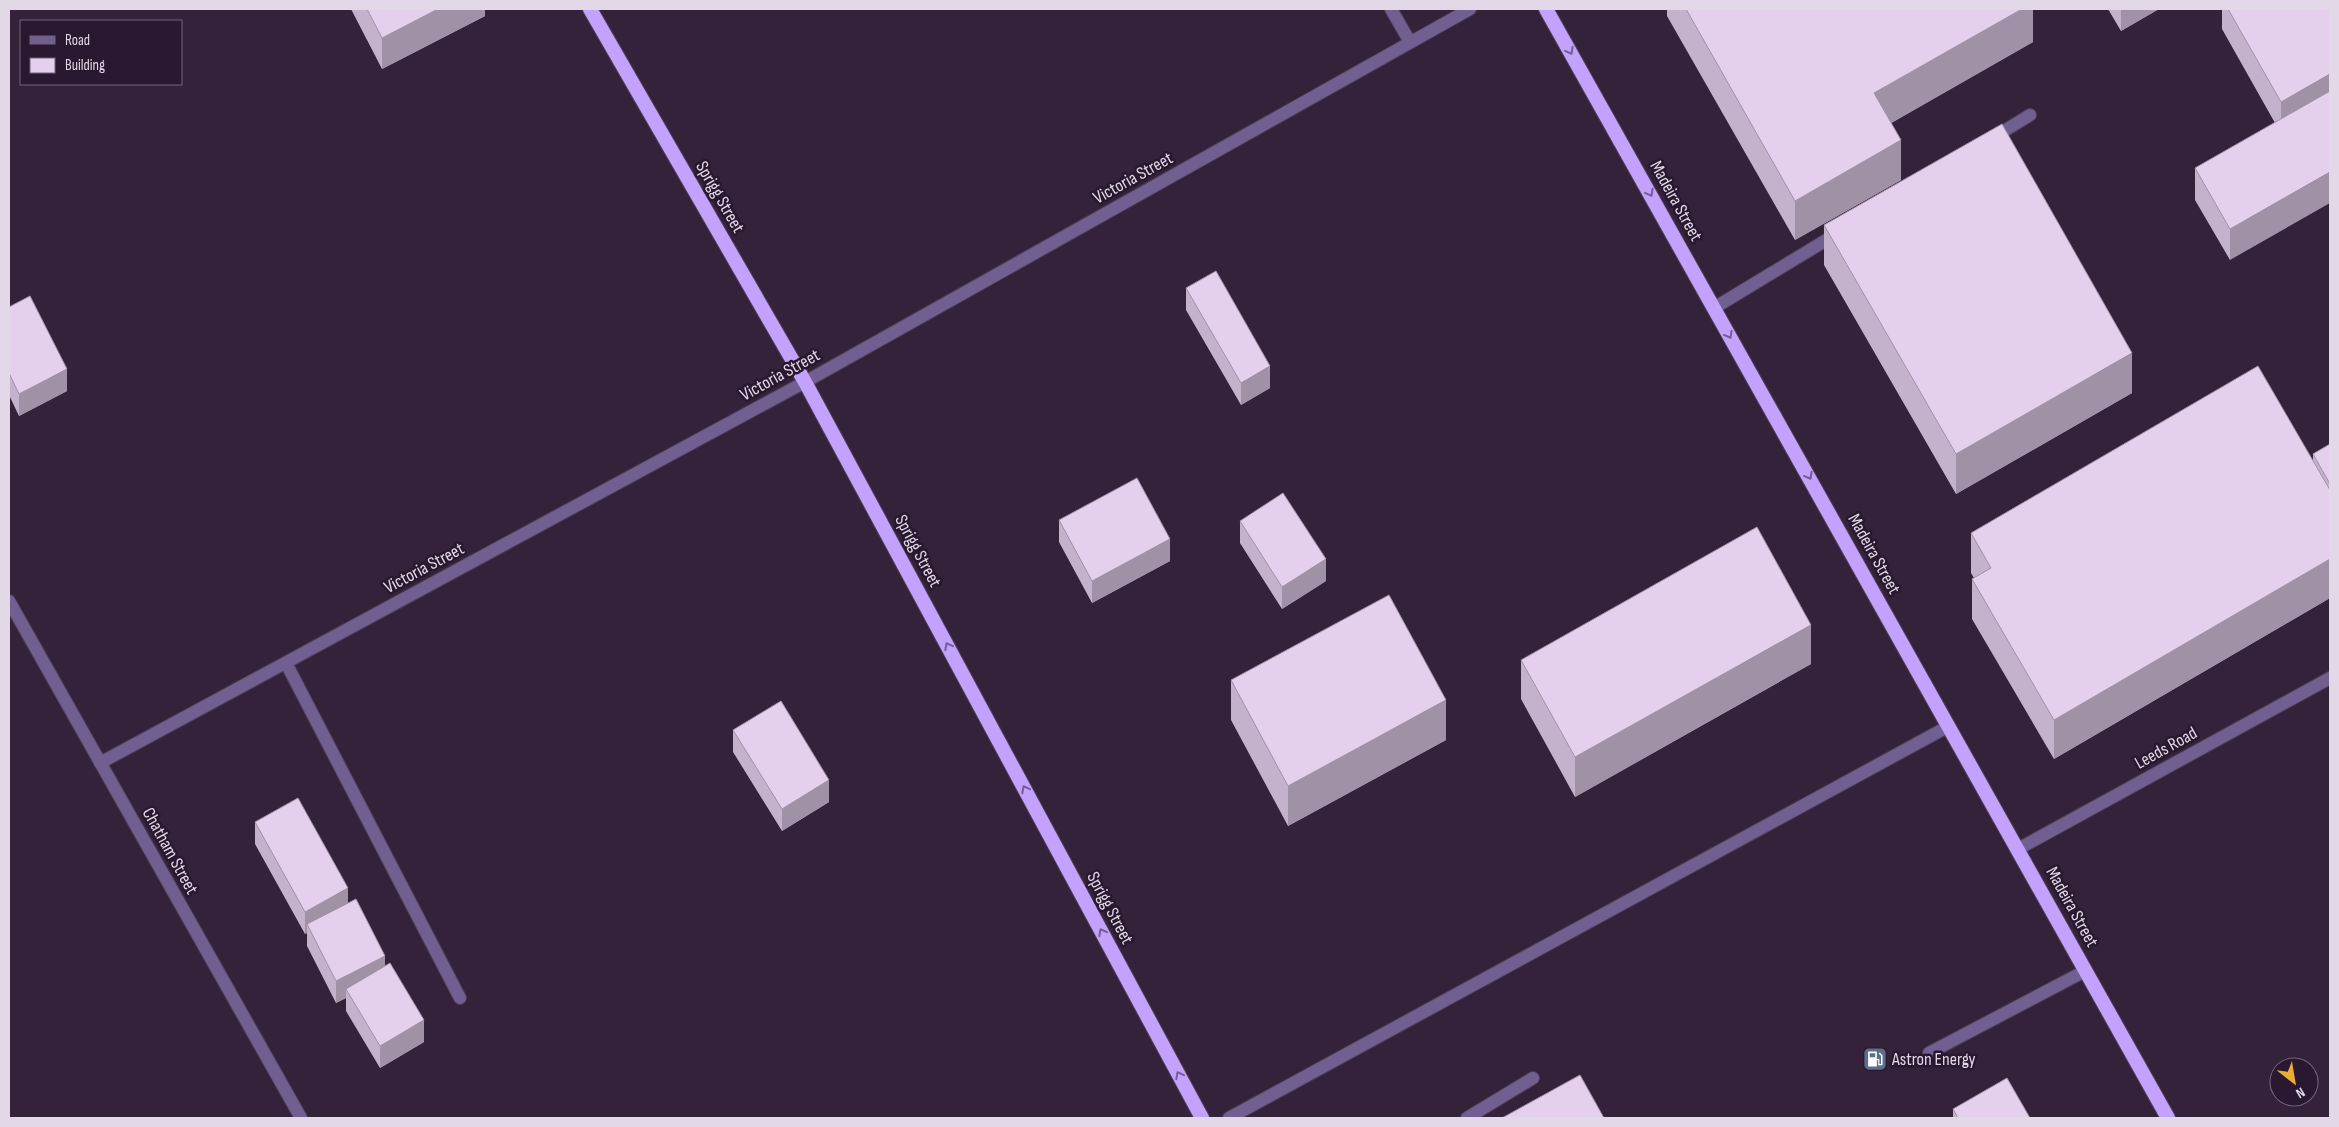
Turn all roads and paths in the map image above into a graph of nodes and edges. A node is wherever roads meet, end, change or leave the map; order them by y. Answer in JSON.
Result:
{"nodes":[{"id":1,"x":590,"y":9,"type":"edge"},
{"id":2,"x":1391,"y":9,"type":"edge"},
{"id":3,"x":1470,"y":9,"type":"edge"},
{"id":4,"x":1546,"y":9,"type":"edge"},
{"id":5,"x":1410,"y":42,"type":"junction"},
{"id":6,"x":2030,"y":116,"type":"dead end"},
{"id":7,"x":1978,"y":147,"type":"edge"},
{"id":8,"x":1851,"y":225,"type":"edge"},
{"id":9,"x":1714,"y":308,"type":"junction"},
{"id":10,"x":805,"y":382,"type":"junction"},
{"id":11,"x":9,"y":601,"type":"edge"},
{"id":12,"x":286,"y":662,"type":"junction"},
{"id":13,"x":2330,"y":678,"type":"edge"},
{"id":14,"x":1949,"y":726,"type":"junction"},
{"id":15,"x":100,"y":763,"type":"junction"},
{"id":16,"x":2018,"y":850,"type":"junction"},
{"id":17,"x":2086,"y":970,"type":"junction"},
{"id":18,"x":460,"y":998,"type":"dead end"},
{"id":19,"x":1929,"y":1053,"type":"dead end"},
{"id":20,"x":1533,"y":1078,"type":"dead end"},
{"id":21,"x":301,"y":1118,"type":"edge"},
{"id":22,"x":1202,"y":1118,"type":"edge"},
{"id":23,"x":1229,"y":1118,"type":"edge"},
{"id":24,"x":1467,"y":1118,"type":"edge"},
{"id":25,"x":2168,"y":1118,"type":"edge"}],
"edges":[{"from":1,"to":10,"type":"highway","name":"Sprigg Street"},
{"from":2,"to":5,"type":"street"},
{"from":3,"to":5,"type":"street","name":"Victoria Street"},
{"from":4,"to":9,"type":"highway","name":"Madeira Street","one_way":true},
{"from":5,"to":10,"type":"street","name":"Victoria Street"},
{"from":6,"to":7,"type":"street"},
{"from":8,"to":9,"type":"street"},
{"from":9,"to":14,"type":"highway","name":"Madeira Street","one_way":true},
{"from":10,"to":12,"type":"street","name":"Victoria Street"},
{"from":22,"to":10,"type":"highway","name":"Sprigg Street","one_way":true},
{"from":11,"to":15,"type":"street","name":"Chatham Street"},
{"from":12,"to":15,"type":"street","name":"Victoria Street"},
{"from":12,"to":18,"type":"street"},
{"from":13,"to":16,"type":"street","name":"Leeds Road"},
{"from":14,"to":16,"type":"highway","name":"Madeira Street"},
{"from":14,"to":23,"type":"street"},
{"from":15,"to":21,"type":"street","name":"Chatham Street"},
{"from":16,"to":17,"type":"highway","name":"Madeira Street"},
{"from":17,"to":19,"type":"street"},
{"from":17,"to":25,"type":"highway","name":"Madeira Street"},
{"from":20,"to":24,"type":"street"}]}
